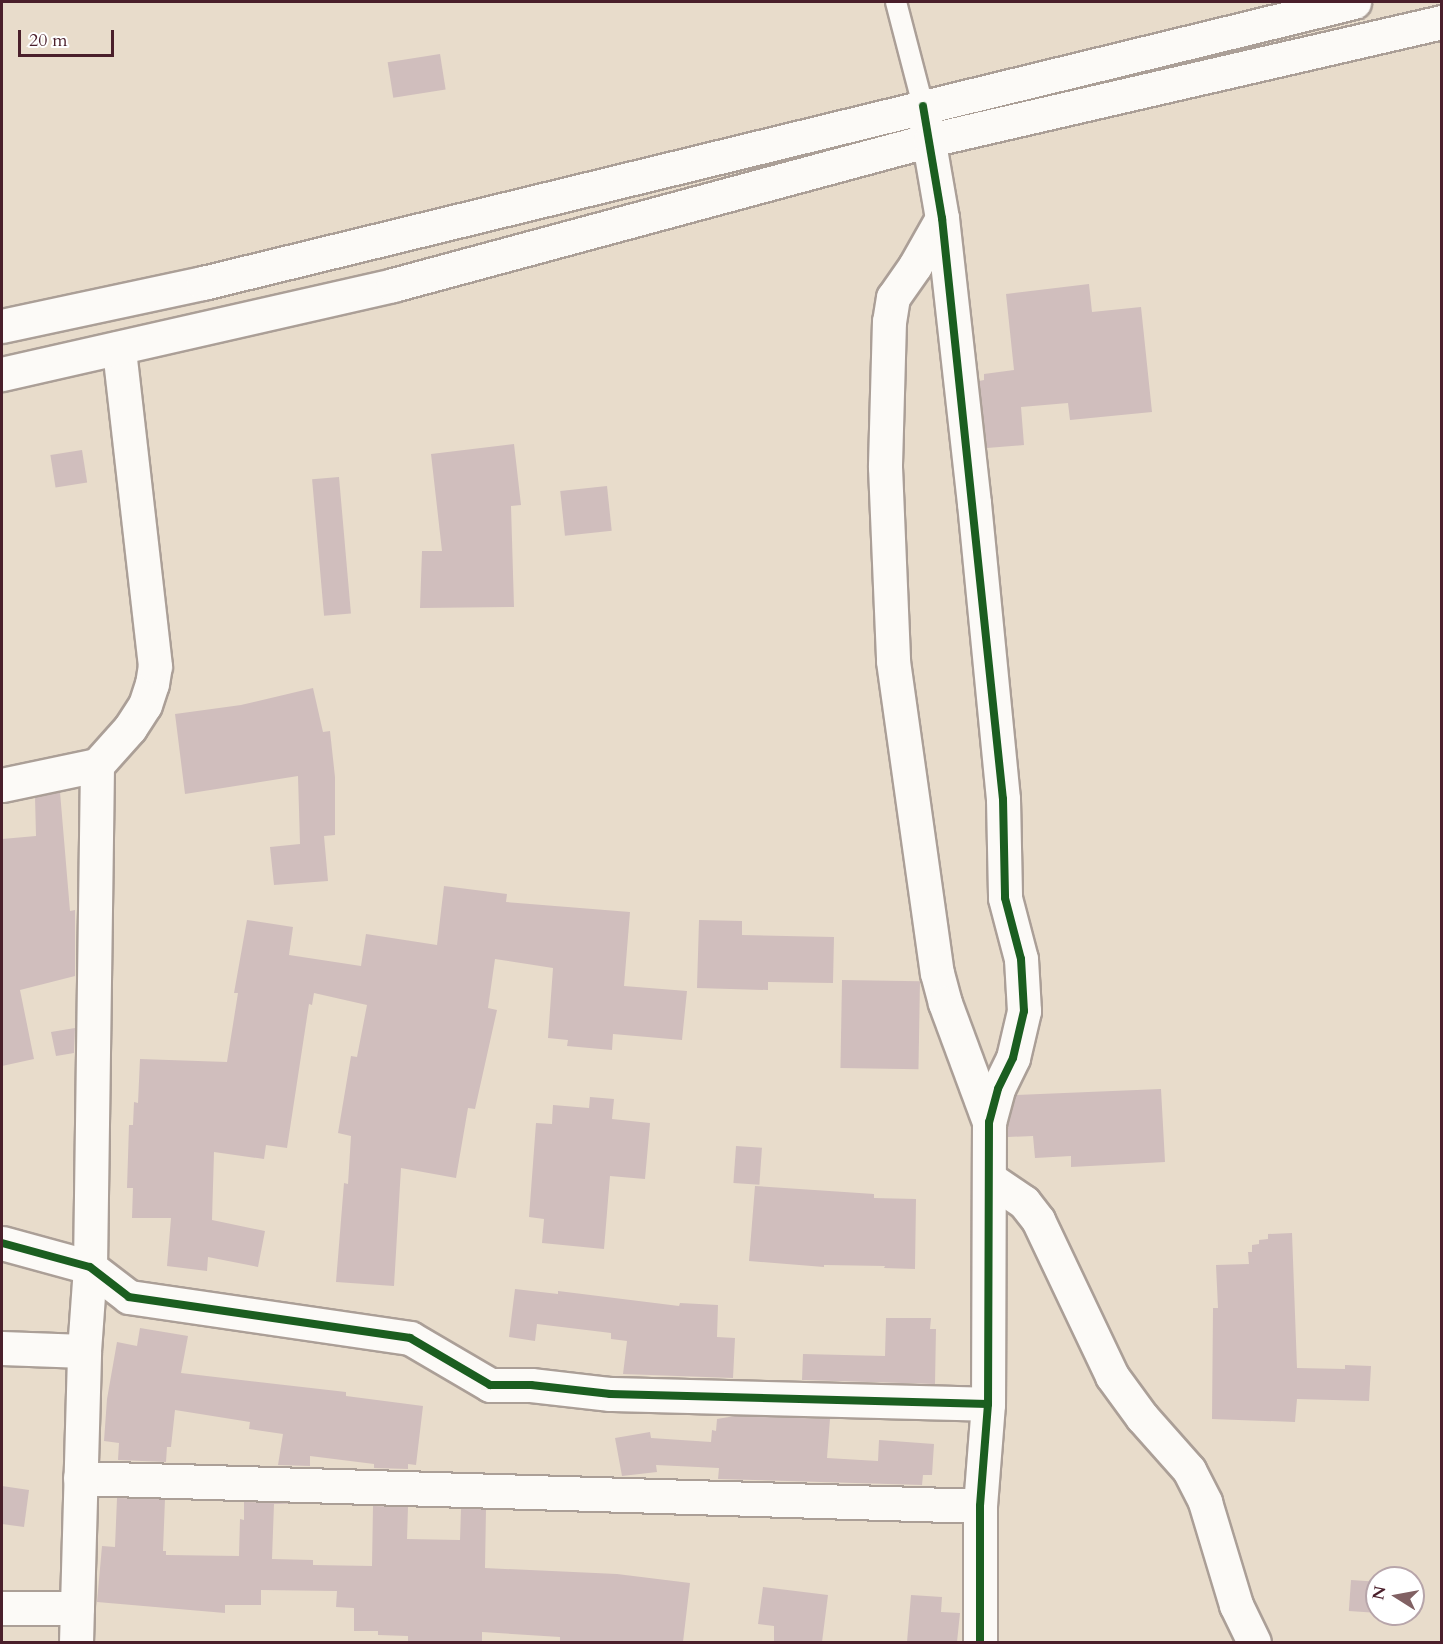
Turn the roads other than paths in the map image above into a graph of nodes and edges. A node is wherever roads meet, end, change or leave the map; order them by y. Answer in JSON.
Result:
{"nodes":[{"id":1,"x":896,"y":2,"type":"edge"},
{"id":2,"x":1354,"y":2,"type":"edge"},
{"id":3,"x":1442,"y":22,"type":"edge"},
{"id":4,"x":923,"y":106,"type":"junction"},
{"id":5,"x":930,"y":140,"type":"junction"},
{"id":6,"x":942,"y":218,"type":"junction"},
{"id":7,"x":2,"y":326,"type":"edge"},
{"id":8,"x":120,"y":348,"type":"junction"},
{"id":9,"x":2,"y":374,"type":"edge"},
{"id":10,"x":97,"y":765,"type":"junction"},
{"id":11,"x":2,"y":785,"type":"edge"},
{"id":12,"x":989,"y":1122,"type":"junction"},
{"id":13,"x":990,"y":1179,"type":"junction"},
{"id":14,"x":2,"y":1243,"type":"edge"},
{"id":15,"x":90,"y":1267,"type":"junction"},
{"id":16,"x":2,"y":1348,"type":"edge"},
{"id":17,"x":84,"y":1351,"type":"junction"},
{"id":18,"x":988,"y":1404,"type":"junction"},
{"id":19,"x":80,"y":1478,"type":"junction"},
{"id":20,"x":980,"y":1506,"type":"junction"},
{"id":21,"x":2,"y":1608,"type":"edge"},
{"id":22,"x":77,"y":1608,"type":"junction"},
{"id":23,"x":76,"y":1642,"type":"edge"},
{"id":24,"x":980,"y":1642,"type":"edge"},
{"id":25,"x":1254,"y":1642,"type":"edge"}],
"edges":[{"from":1,"to":4,"type":"lane"},
{"from":2,"to":4,"type":"main road"},
{"from":3,"to":5,"type":"main road"},
{"from":4,"to":5,"type":"main road"},
{"from":4,"to":7,"type":"main road"},
{"from":5,"to":6,"type":"main road"},
{"from":5,"to":8,"type":"main road"},
{"from":6,"to":12,"type":"main road"},
{"from":6,"to":12,"type":"main road"},
{"from":8,"to":9,"type":"main road"},
{"from":8,"to":10,"type":"main road"},
{"from":10,"to":11,"type":"main road"},
{"from":10,"to":15,"type":"main road"},
{"from":12,"to":13,"type":"main road"},
{"from":13,"to":18,"type":"main road"},
{"from":13,"to":25,"type":"main road"},
{"from":14,"to":15,"type":"main road"},
{"from":15,"to":17,"type":"main road"},
{"from":15,"to":18,"type":"main road"},
{"from":16,"to":17,"type":"main road"},
{"from":17,"to":19,"type":"main road"},
{"from":18,"to":20,"type":"main road"},
{"from":19,"to":20,"type":"main road"},
{"from":19,"to":22,"type":"main road"},
{"from":20,"to":24,"type":"main road"},
{"from":21,"to":22,"type":"main road"},
{"from":22,"to":23,"type":"main road"}]}
